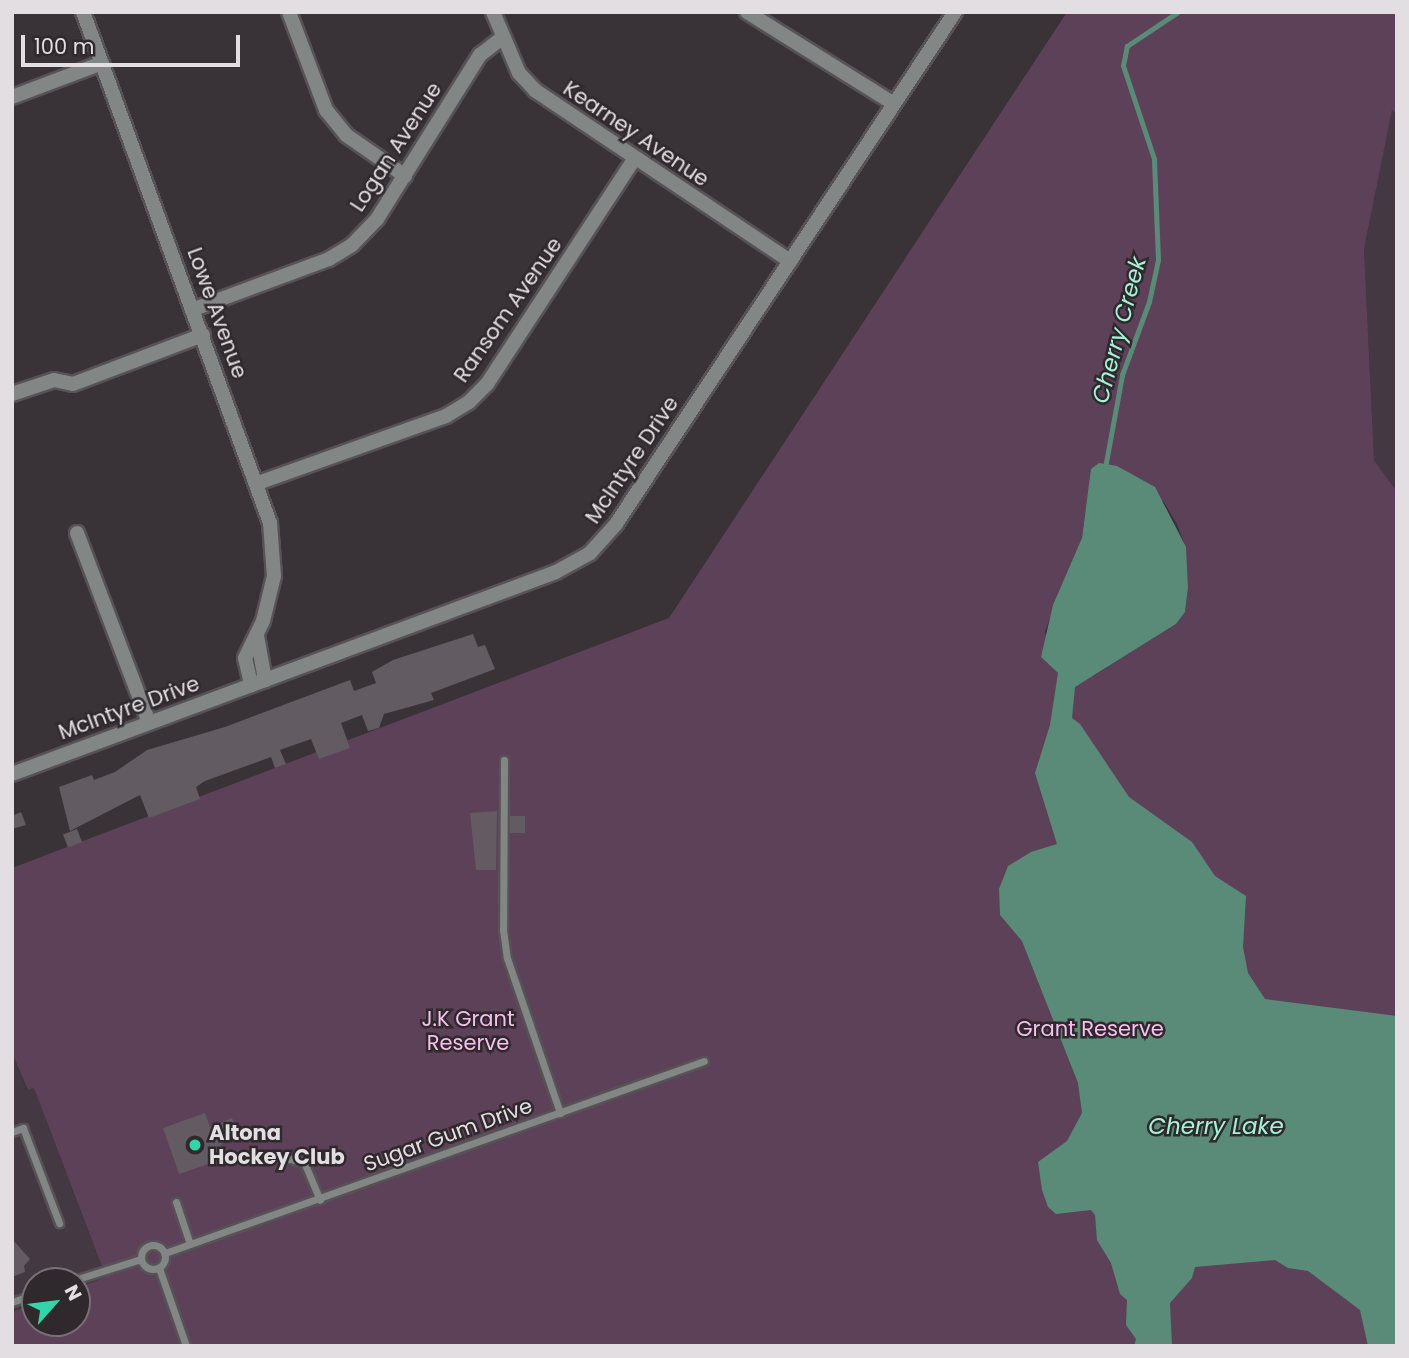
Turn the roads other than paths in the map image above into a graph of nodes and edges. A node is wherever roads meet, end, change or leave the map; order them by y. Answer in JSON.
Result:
{"nodes":[{"id":1,"x":83,"y":12,"type":"edge"},
{"id":2,"x":289,"y":12,"type":"edge"},
{"id":3,"x":494,"y":12,"type":"edge"},
{"id":4,"x":747,"y":12,"type":"edge"},
{"id":5,"x":955,"y":12,"type":"edge"},
{"id":6,"x":503,"y":37,"type":"junction"},
{"id":7,"x":102,"y":63,"type":"junction"},
{"id":8,"x":12,"y":97,"type":"edge"},
{"id":9,"x":894,"y":104,"type":"junction"},
{"id":10,"x":635,"y":158,"type":"junction"},
{"id":11,"x":405,"y":176,"type":"junction"},
{"id":12,"x":790,"y":261,"type":"junction"},
{"id":13,"x":194,"y":309,"type":"junction"},
{"id":14,"x":203,"y":335,"type":"junction"},
{"id":15,"x":12,"y":394,"type":"edge"},
{"id":16,"x":258,"y":483,"type":"junction"},
{"id":17,"x":77,"y":533,"type":"dead end"},
{"id":18,"x":258,"y":683,"type":"junction"},
{"id":19,"x":149,"y":723,"type":"junction"},
{"id":20,"x":504,"y":760,"type":"dead end"},
{"id":21,"x":12,"y":774,"type":"edge"},
{"id":22,"x":704,"y":1061,"type":"dead end"},
{"id":23,"x":561,"y":1113,"type":"junction"},
{"id":24,"x":12,"y":1132,"type":"edge"},
{"id":25,"x":286,"y":1158,"type":"dead end"},
{"id":26,"x":320,"y":1200,"type":"junction"},
{"id":27,"x":176,"y":1202,"type":"dead end"},
{"id":28,"x":59,"y":1223,"type":"dead end"},
{"id":29,"x":191,"y":1244,"type":"junction"},
{"id":30,"x":164,"y":1253,"type":"junction"},
{"id":31,"x":141,"y":1259,"type":"junction"},
{"id":32,"x":159,"y":1268,"type":"junction"},
{"id":33,"x":91,"y":1275,"type":"edge"},
{"id":34,"x":186,"y":1346,"type":"edge"}],
"edges":[{"from":1,"to":7,"type":"street","name":"Lowe Avenue"},
{"from":2,"to":11,"type":"street"},
{"from":3,"to":6,"type":"street","name":"Kearney Avenue"},
{"from":4,"to":9,"type":"street"},
{"from":5,"to":9,"type":"street","name":"McIntyre Drive"},
{"from":6,"to":10,"type":"street","name":"Kearney Avenue"},
{"from":6,"to":11,"type":"street","name":"Logan Avenue"},
{"from":7,"to":8,"type":"street"},
{"from":7,"to":13,"type":"street","name":"Lowe Avenue"},
{"from":9,"to":12,"type":"street","name":"McIntyre Drive"},
{"from":10,"to":12,"type":"street","name":"Kearney Avenue"},
{"from":10,"to":16,"type":"street","name":"Ransom Avenue"},
{"from":11,"to":13,"type":"street","name":"Logan Avenue"},
{"from":12,"to":18,"type":"street","name":"McIntyre Drive"},
{"from":13,"to":14,"type":"street","name":"Lowe Avenue"},
{"from":14,"to":15,"type":"street"},
{"from":14,"to":16,"type":"street","name":"Lowe Avenue"},
{"from":16,"to":18,"type":"street","name":"Lowe Avenue"},
{"from":17,"to":19,"type":"street"},
{"from":18,"to":19,"type":"street","name":"McIntyre Drive"},
{"from":19,"to":21,"type":"street","name":"McIntyre Drive"},
{"from":20,"to":23,"type":"lane"},
{"from":22,"to":23,"type":"lane","name":"Sugar Gum Drive"},
{"from":23,"to":26,"type":"lane","name":"Sugar Gum Drive"},
{"from":24,"to":28,"type":"lane"},
{"from":25,"to":26,"type":"lane"},
{"from":26,"to":29,"type":"lane","name":"Sugar Gum Drive"},
{"from":27,"to":29,"type":"lane"},
{"from":29,"to":30,"type":"lane","name":"Sugar Gum Drive"},
{"from":30,"to":31,"type":"lane","name":"Sugar Gum Drive"},
{"from":30,"to":32,"type":"lane"},
{"from":31,"to":32,"type":"lane"},
{"from":31,"to":33,"type":"lane"},
{"from":32,"to":34,"type":"lane"}]}
